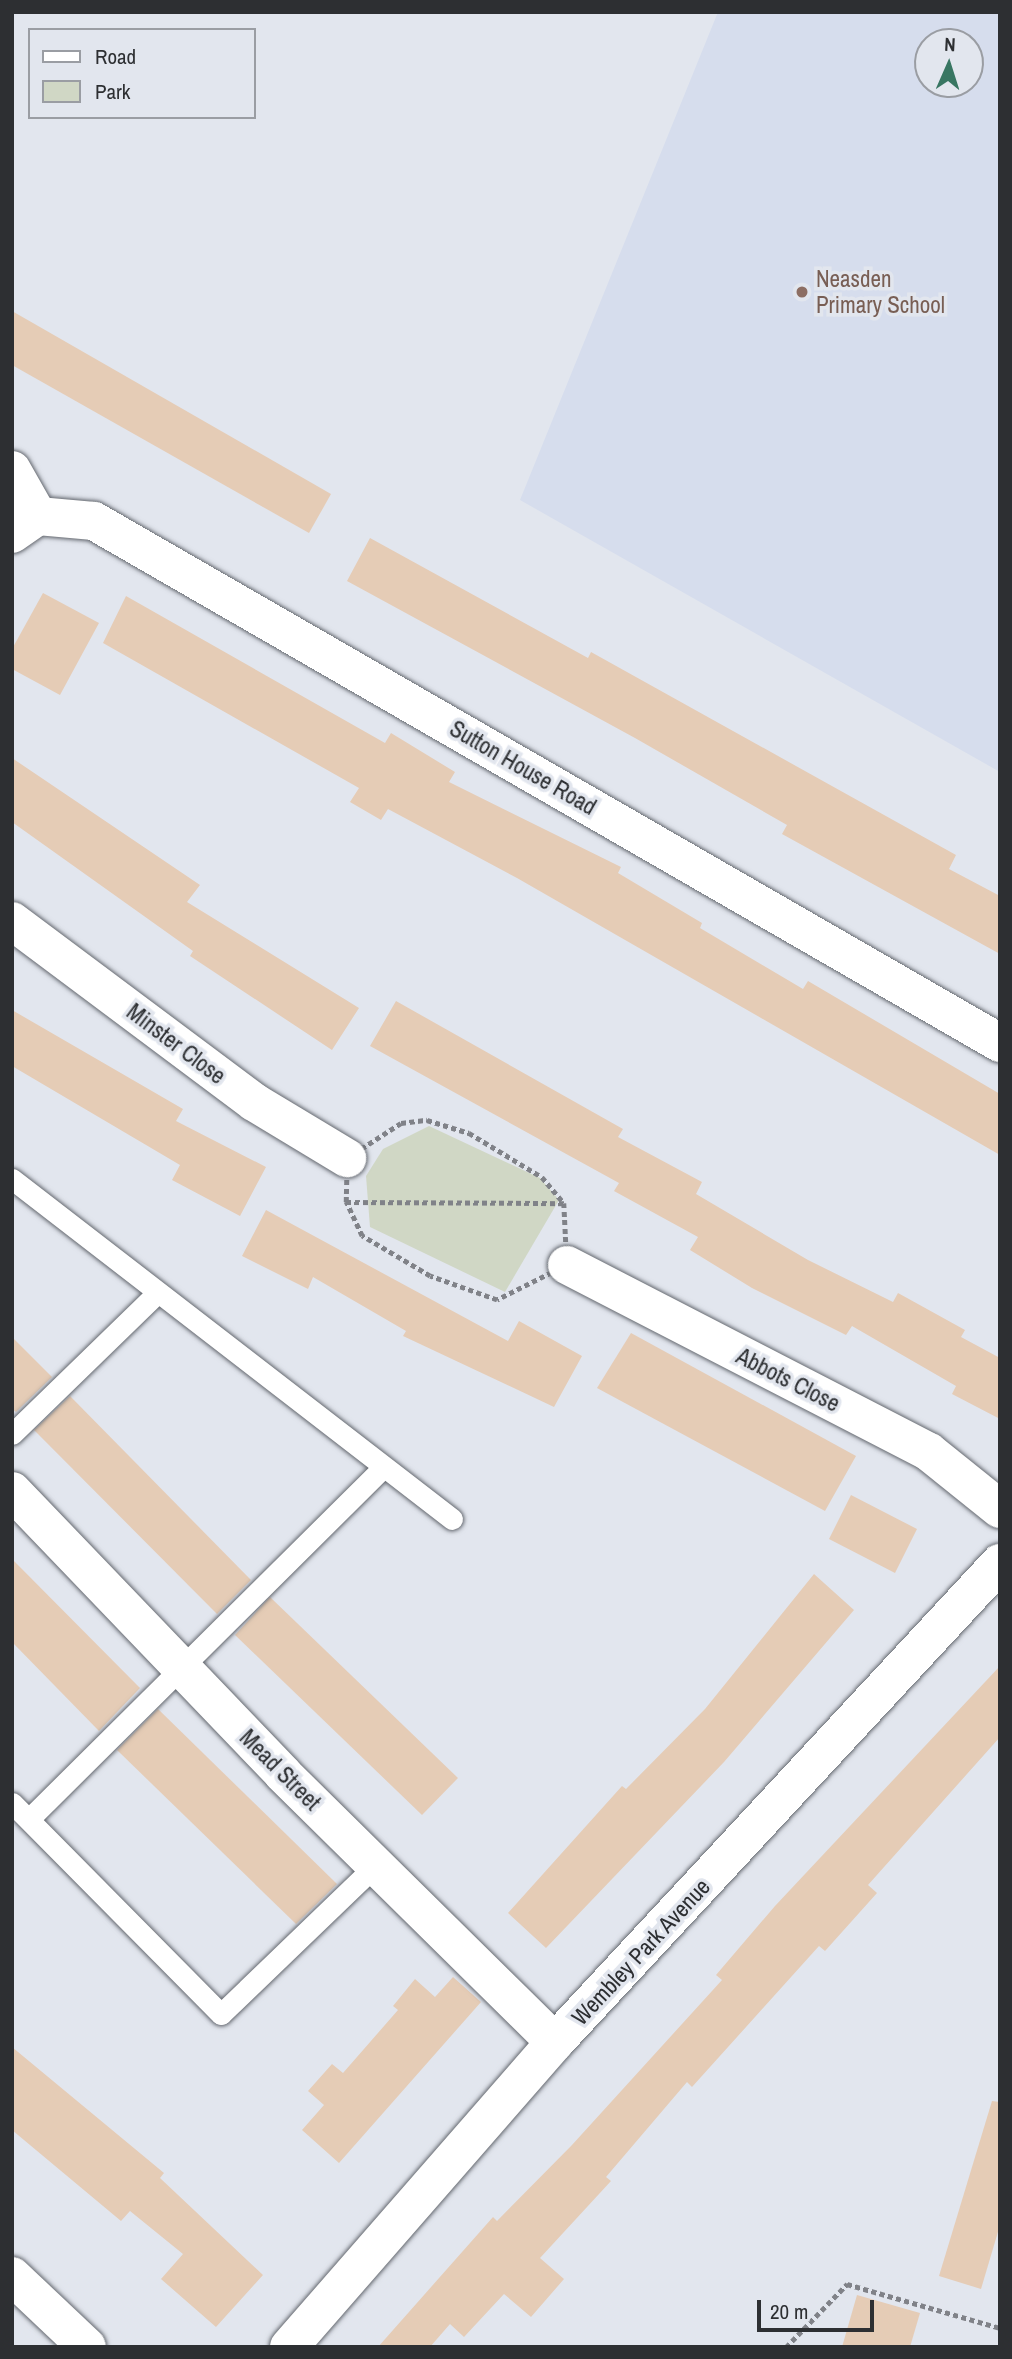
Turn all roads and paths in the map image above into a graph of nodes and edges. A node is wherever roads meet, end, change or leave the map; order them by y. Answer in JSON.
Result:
{"nodes":[{"id":1,"x":12,"y":470,"type":"edge"},
{"id":2,"x":25,"y":525,"type":"edge"},
{"id":3,"x":12,"y":921,"type":"edge"},
{"id":4,"x":1000,"y":1043,"type":"edge"},
{"id":5,"x":347,"y":1158,"type":"junction"},
{"id":6,"x":12,"y":1179,"type":"edge"},
{"id":7,"x":346,"y":1202,"type":"junction"},
{"id":8,"x":564,"y":1203,"type":"junction"},
{"id":9,"x":566,"y":1265,"type":"junction"},
{"id":10,"x":157,"y":1293,"type":"junction"},
{"id":11,"x":12,"y":1434,"type":"edge"},
{"id":12,"x":382,"y":1468,"type":"junction"},
{"id":13,"x":12,"y":1491,"type":"edge"},
{"id":14,"x":1000,"y":1509,"type":"edge"},
{"id":15,"x":452,"y":1518,"type":"dead end"},
{"id":16,"x":1000,"y":1563,"type":"edge"},
{"id":17,"x":181,"y":1668,"type":"junction"},
{"id":18,"x":12,"y":1803,"type":"edge"},
{"id":19,"x":29,"y":1819,"type":"junction"},
{"id":20,"x":376,"y":1865,"type":"junction"},
{"id":21,"x":555,"y":2042,"type":"junction"},
{"id":22,"x":12,"y":2276,"type":"edge"},
{"id":23,"x":1000,"y":2328,"type":"edge"},
{"id":24,"x":87,"y":2347,"type":"edge"},
{"id":25,"x":289,"y":2347,"type":"edge"},
{"id":26,"x":786,"y":2347,"type":"edge"}],
"edges":[{"from":1,"to":2,"type":"street","name":"Sutton House Road"},
{"from":2,"to":4,"type":"street","name":"Sutton House Road"},
{"from":3,"to":5,"type":"street","name":"Minster Close"},
{"from":5,"to":7,"type":"path"},
{"from":5,"to":8,"type":"path"},
{"from":6,"to":10,"type":"lane"},
{"from":7,"to":8,"type":"path"},
{"from":7,"to":9,"type":"path"},
{"from":8,"to":9,"type":"path"},
{"from":9,"to":14,"type":"street","name":"Abbots Close"},
{"from":10,"to":11,"type":"lane"},
{"from":10,"to":12,"type":"lane"},
{"from":12,"to":15,"type":"lane"},
{"from":12,"to":17,"type":"lane"},
{"from":13,"to":17,"type":"street","name":"Mead Street"},
{"from":16,"to":21,"type":"street","name":"Wembley Park Avenue"},
{"from":17,"to":19,"type":"lane"},
{"from":17,"to":20,"type":"street","name":"Mead Street"},
{"from":18,"to":19,"type":"lane"},
{"from":19,"to":20,"type":"lane"},
{"from":20,"to":21,"type":"street","name":"Mead Street"},
{"from":21,"to":25,"type":"street","name":"Wembley Park Avenue"},
{"from":22,"to":24,"type":"street"},
{"from":23,"to":26,"type":"path"}]}
